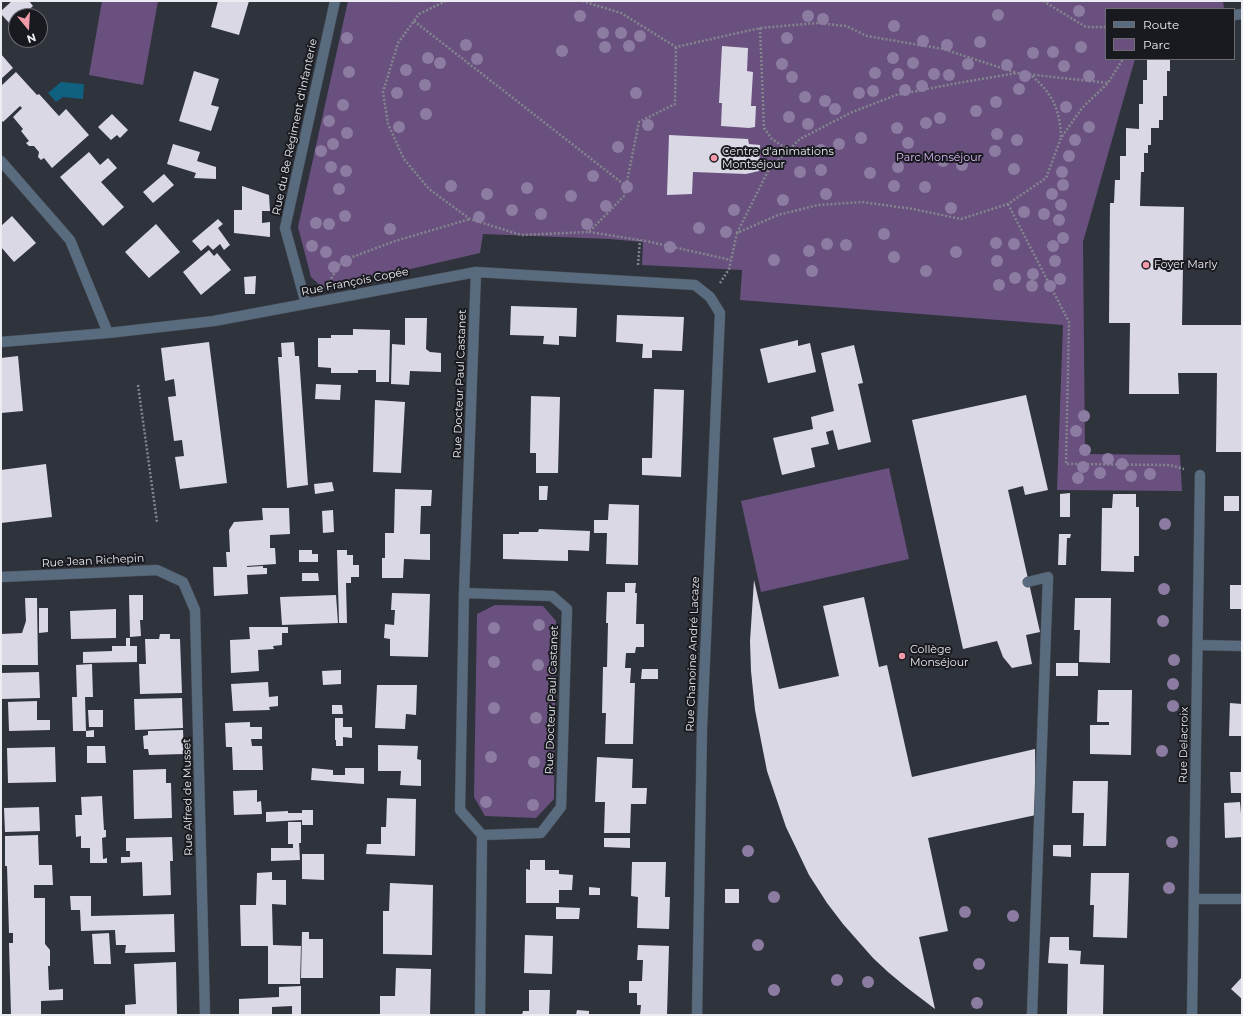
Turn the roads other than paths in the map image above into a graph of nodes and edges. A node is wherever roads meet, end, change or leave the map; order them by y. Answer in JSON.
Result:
{"nodes":[{"id":1,"x":335,"y":1,"type":"edge"},
{"id":2,"x":1,"y":161,"type":"edge"},
{"id":3,"x":476,"y":272,"type":"junction"},
{"id":4,"x":710,"y":297,"type":"joint"},
{"id":5,"x":306,"y":304,"type":"junction"},
{"id":6,"x":108,"y":333,"type":"junction"},
{"id":7,"x":1,"y":342,"type":"edge"},
{"id":8,"x":1200,"y":475,"type":"road end"},
{"id":9,"x":1,"y":577,"type":"edge"},
{"id":10,"x":183,"y":582,"type":"joint"},
{"id":11,"x":1028,"y":582,"type":"dead end"},
{"id":12,"x":464,"y":593,"type":"junction"},
{"id":13,"x":1198,"y":645,"type":"junction"},
{"id":14,"x":1242,"y":646,"type":"edge"},
{"id":15,"x":482,"y":835,"type":"junction"},
{"id":16,"x":1194,"y":899,"type":"junction"},
{"id":17,"x":1242,"y":899,"type":"edge"},
{"id":18,"x":205,"y":1015,"type":"edge"},
{"id":19,"x":480,"y":1015,"type":"edge"},
{"id":20,"x":697,"y":1015,"type":"edge"},
{"id":21,"x":1032,"y":1015,"type":"edge"},
{"id":22,"x":1192,"y":1015,"type":"edge"}],
"edges":[{"from":1,"to":5,"type":"street","name":"Rue du 8e Régiment d'Infanterie"},
{"from":2,"to":6,"type":"street"},
{"from":3,"to":4,"type":"street","name":"Rue François Copée"},
{"from":3,"to":5,"type":"street","name":"Rue François Copée"},
{"from":3,"to":12,"type":"street","name":"Rue Docteur Paul Castanet"},
{"from":4,"to":20,"type":"street","name":"Rue Chanoine André Lacaze"},
{"from":5,"to":6,"type":"street","name":"Rue François Copée"},
{"from":6,"to":7,"type":"street","name":"Rue François Copée"},
{"from":8,"to":13,"type":"street","name":"Rue Delacroix"},
{"from":9,"to":10,"type":"street","name":"Rue Jean Richepin"},
{"from":10,"to":18,"type":"street","name":"Rue Alfred de Musset"},
{"from":11,"to":21,"type":"street"},
{"from":12,"to":15,"type":"street","name":"Rue Docteur Paul Castanet"},
{"from":12,"to":15,"type":"street","name":"Rue Docteur Paul Castanet"},
{"from":13,"to":14,"type":"street"},
{"from":13,"to":16,"type":"street","name":"Rue Delacroix"},
{"from":15,"to":19,"type":"street"},
{"from":16,"to":17,"type":"street"},
{"from":16,"to":22,"type":"street","name":"Rue Delacroix"}]}
